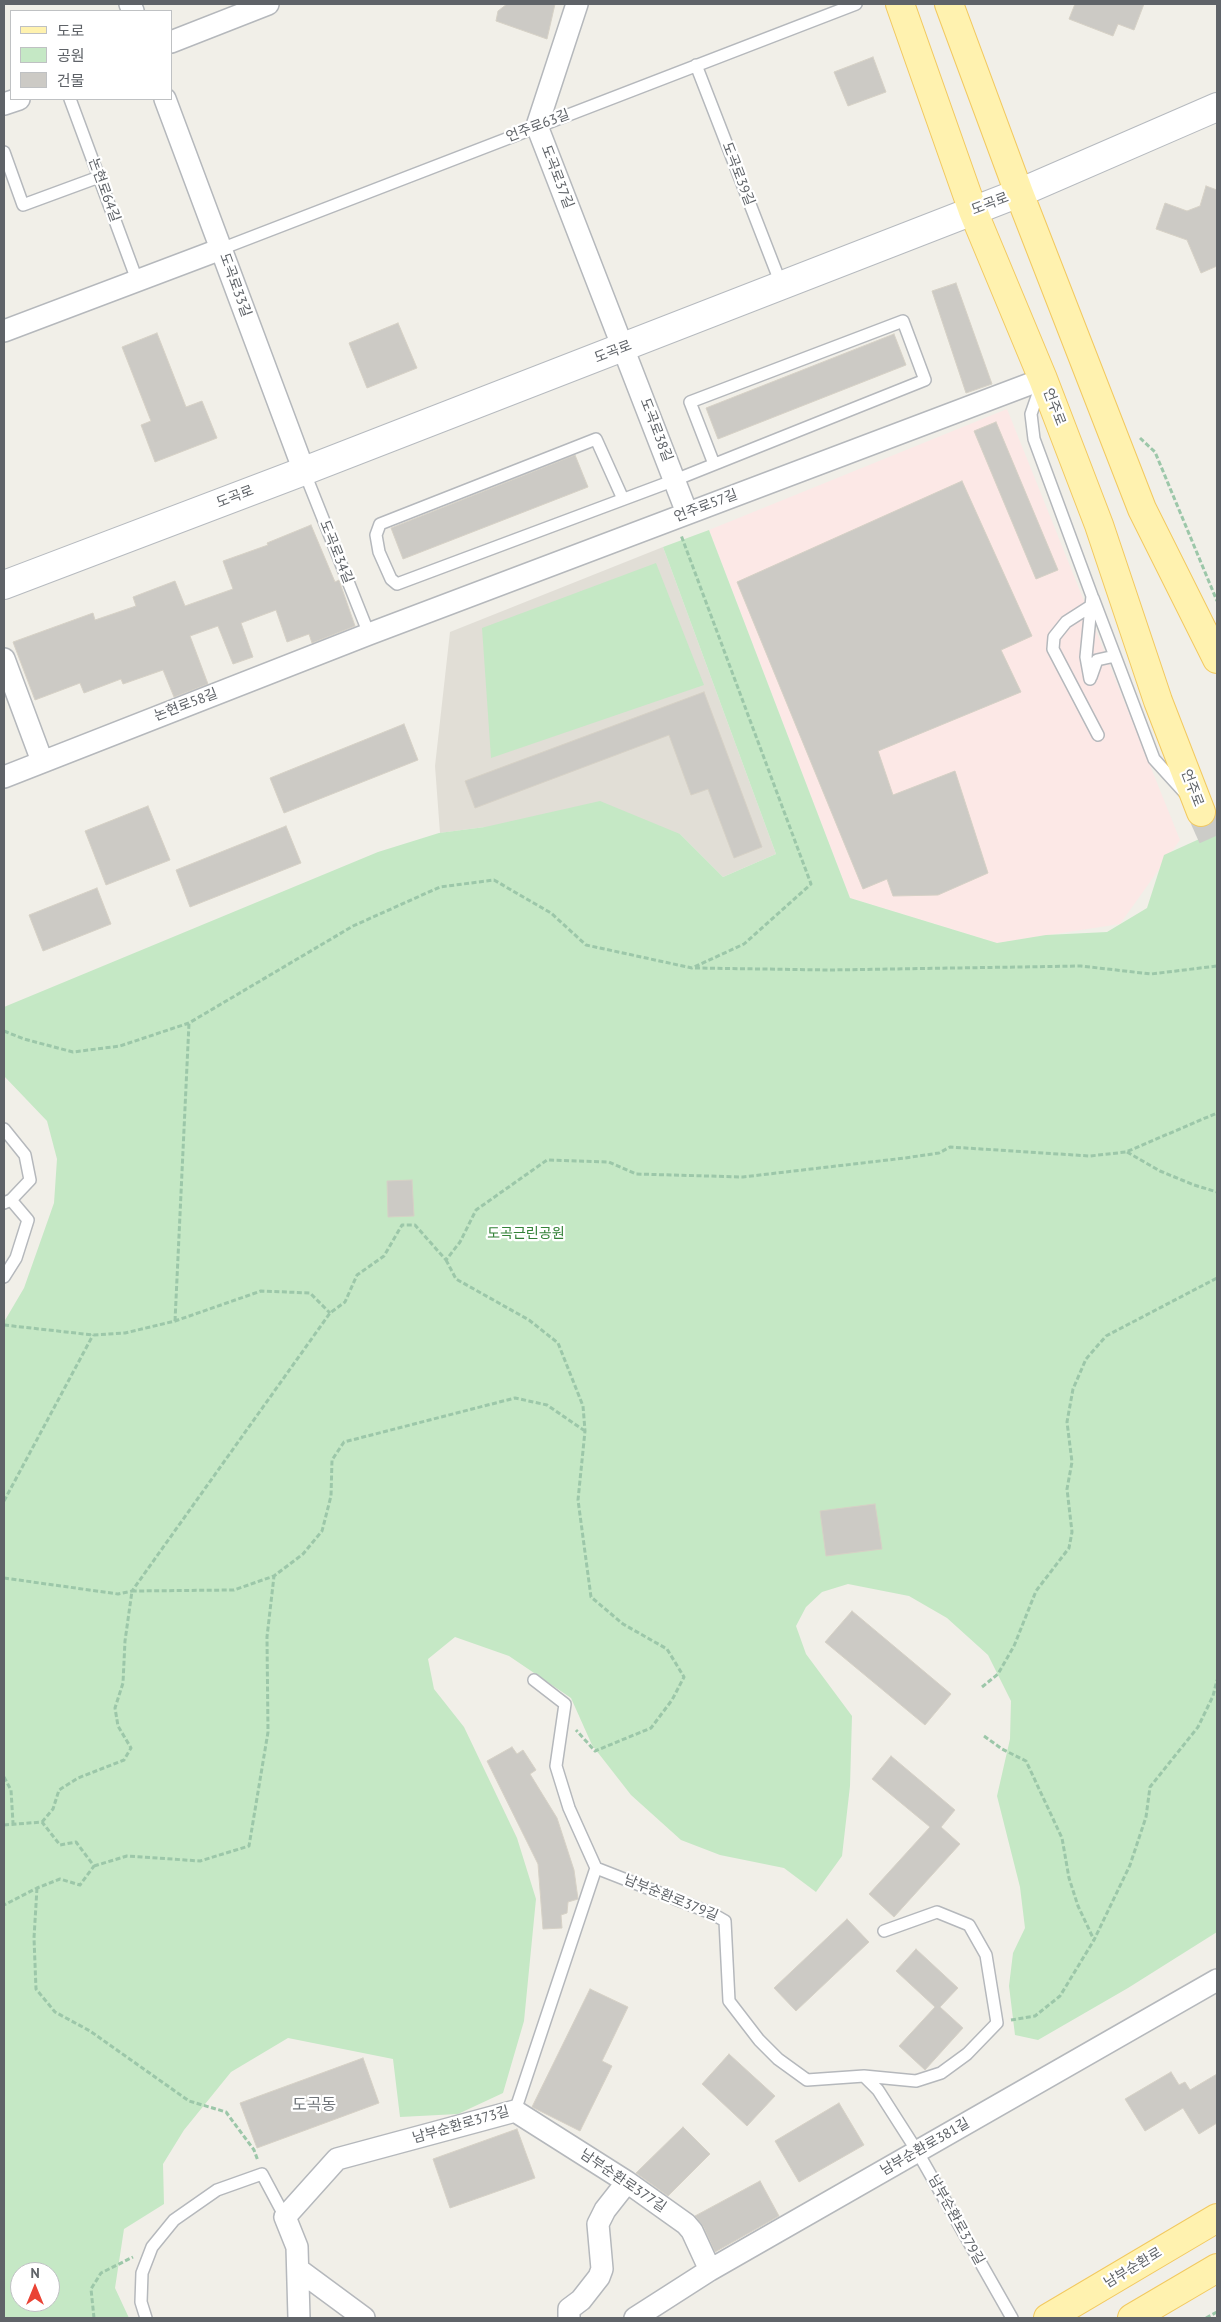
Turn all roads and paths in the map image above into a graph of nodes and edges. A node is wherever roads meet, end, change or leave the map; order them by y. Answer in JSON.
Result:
{"nodes":[{"id":1,"x":268,"y":4,"type":"edge"},
{"id":2,"x":577,"y":4,"type":"edge"},
{"id":3,"x":856,"y":4,"type":"edge"},
{"id":4,"x":900,"y":4,"type":"edge"},
{"id":5,"x":950,"y":4,"type":"edge"},
{"id":6,"x":172,"y":42,"type":"edge"},
{"id":7,"x":696,"y":65,"type":"junction"},
{"id":8,"x":17,"y":100,"type":"edge"},
{"id":9,"x":70,"y":100,"type":"edge"},
{"id":10,"x":165,"y":100,"type":"edge"},
{"id":11,"x":4,"y":104,"type":"edge"},
{"id":12,"x":1217,"y":107,"type":"edge"},
{"id":13,"x":537,"y":126,"type":"junction"},
{"id":14,"x":4,"y":152,"type":"edge"},
{"id":15,"x":99,"y":177,"type":"junction"},
{"id":16,"x":1019,"y":194,"type":"junction"},
{"id":17,"x":973,"y":211,"type":"junction"},
{"id":18,"x":221,"y":249,"type":"junction"},
{"id":19,"x":137,"y":280,"type":"junction"},
{"id":20,"x":781,"y":284,"type":"junction"},
{"id":21,"x":4,"y":331,"type":"edge"},
{"id":22,"x":623,"y":348,"type":"junction"},
{"id":23,"x":1043,"y":379,"type":"junction"},
{"id":24,"x":1136,"y":433,"type":"dead end"},
{"id":25,"x":714,"y":464,"type":"junction"},
{"id":26,"x":304,"y":471,"type":"junction"},
{"id":27,"x":675,"y":480,"type":"junction"},
{"id":28,"x":623,"y":498,"type":"junction"},
{"id":29,"x":687,"y":513,"type":"junction"},
{"id":30,"x":4,"y":585,"type":"edge"},
{"id":31,"x":1092,"y":601,"type":"junction"},
{"id":32,"x":1217,"y":601,"type":"edge"},
{"id":33,"x":369,"y":634,"type":"junction"},
{"id":34,"x":1115,"y":656,"type":"junction"},
{"id":35,"x":4,"y":659,"type":"edge"},
{"id":36,"x":1217,"y":659,"type":"edge"},
{"id":37,"x":1098,"y":735,"type":"dead end"},
{"id":38,"x":42,"y":761,"type":"junction"},
{"id":39,"x":4,"y":777,"type":"edge"},
{"id":40,"x":1201,"y":812,"type":"joint"},
{"id":41,"x":1217,"y":966,"type":"edge"},
{"id":42,"x":692,"y":968,"type":"junction"},
{"id":43,"x":189,"y":1023,"type":"junction"},
{"id":44,"x":4,"y":1031,"type":"edge"},
{"id":45,"x":1217,"y":1114,"type":"edge"},
{"id":46,"x":4,"y":1129,"type":"edge"},
{"id":47,"x":1126,"y":1152,"type":"junction"},
{"id":48,"x":1217,"y":1192,"type":"edge"},
{"id":49,"x":7,"y":1202,"type":"edge"},
{"id":50,"x":446,"y":1260,"type":"junction"},
{"id":51,"x":4,"y":1277,"type":"edge"},
{"id":52,"x":1217,"y":1278,"type":"edge"},
{"id":53,"x":330,"y":1313,"type":"junction"},
{"id":54,"x":175,"y":1322,"type":"junction"},
{"id":55,"x":4,"y":1325,"type":"edge"},
{"id":56,"x":93,"y":1335,"type":"junction"},
{"id":57,"x":585,"y":1432,"type":"junction"},
{"id":58,"x":4,"y":1501,"type":"edge"},
{"id":59,"x":274,"y":1576,"type":"junction"},
{"id":60,"x":4,"y":1578,"type":"edge"},
{"id":61,"x":132,"y":1592,"type":"junction"},
{"id":62,"x":534,"y":1680,"type":"dead end"},
{"id":63,"x":1217,"y":1680,"type":"edge"},
{"id":64,"x":982,"y":1687,"type":"dead end"},
{"id":65,"x":563,"y":1714,"type":"junction"},
{"id":66,"x":984,"y":1736,"type":"dead end"},
{"id":67,"x":4,"y":1777,"type":"edge"},
{"id":68,"x":42,"y":1822,"type":"junction"},
{"id":69,"x":13,"y":1823,"type":"junction"},
{"id":70,"x":4,"y":1825,"type":"edge"},
{"id":71,"x":94,"y":1866,"type":"junction"},
{"id":72,"x":596,"y":1868,"type":"junction"},
{"id":73,"x":37,"y":1888,"type":"junction"},
{"id":74,"x":4,"y":1905,"type":"edge"},
{"id":75,"x":884,"y":1931,"type":"dead end"},
{"id":76,"x":1094,"y":1940,"type":"junction"},
{"id":77,"x":1217,"y":1980,"type":"edge"},
{"id":78,"x":997,"y":2023,"type":"junction"},
{"id":79,"x":864,"y":2076,"type":"junction"},
{"id":80,"x":515,"y":2110,"type":"junction"},
{"id":81,"x":917,"y":2151,"type":"junction"},
{"id":82,"x":262,"y":2174,"type":"junction"},
{"id":83,"x":627,"y":2182,"type":"junction"},
{"id":84,"x":285,"y":2217,"type":"junction"},
{"id":85,"x":1217,"y":2218,"type":"edge"},
{"id":86,"x":152,"y":2248,"type":"junction"},
{"id":87,"x":1217,"y":2268,"type":"edge"},
{"id":88,"x":299,"y":2270,"type":"junction"},
{"id":89,"x":710,"y":2270,"type":"junction"},
{"id":90,"x":1217,"y":2312,"type":"edge"},
{"id":91,"x":94,"y":2318,"type":"edge"},
{"id":92,"x":146,"y":2318,"type":"edge"},
{"id":93,"x":299,"y":2318,"type":"edge"},
{"id":94,"x":364,"y":2318,"type":"edge"},
{"id":95,"x":569,"y":2318,"type":"edge"},
{"id":96,"x":635,"y":2318,"type":"edge"},
{"id":97,"x":1012,"y":2318,"type":"edge"},
{"id":98,"x":1048,"y":2318,"type":"edge"},
{"id":99,"x":1132,"y":2318,"type":"edge"},
{"id":100,"x":1206,"y":2318,"type":"edge"}],
"edges":[{"from":1,"to":6,"type":"street"},
{"from":2,"to":13,"type":"street"},
{"from":3,"to":7,"type":"lane","name":"언주로63길"},
{"from":4,"to":17,"type":"main road","name":"언주로"},
{"from":5,"to":16,"type":"main road"},
{"from":7,"to":13,"type":"lane","name":"언주로63길"},
{"from":7,"to":20,"type":"lane","name":"도곡로39길"},
{"from":8,"to":11,"type":"street"},
{"from":9,"to":15,"type":"lane","name":"논현로64길"},
{"from":10,"to":18,"type":"street","name":"도곡로33길"},
{"from":12,"to":16,"type":"main road","name":"도곡로"},
{"from":13,"to":18,"type":"lane","name":"언주로63길"},
{"from":13,"to":22,"type":"street","name":"도곡로37길"},
{"from":14,"to":15,"type":"lane"},
{"from":15,"to":19,"type":"lane","name":"논현로64길"},
{"from":16,"to":17,"type":"main road","name":"도곡로"},
{"from":16,"to":36,"type":"main road"},
{"from":17,"to":20,"type":"main road","name":"도곡로"},
{"from":17,"to":23,"type":"main road","name":"언주로"},
{"from":18,"to":19,"type":"street"},
{"from":18,"to":26,"type":"street","name":"도곡로33길"},
{"from":19,"to":21,"type":"street"},
{"from":20,"to":22,"type":"main road","name":"도곡로"},
{"from":22,"to":26,"type":"main road","name":"도곡로"},
{"from":22,"to":27,"type":"street","name":"도곡로38길"},
{"from":23,"to":29,"type":"street","name":"언주로57길"},
{"from":23,"to":31,"type":"lane"},
{"from":23,"to":40,"type":"main road","name":"언주로"},
{"from":24,"to":32,"type":"path"},
{"from":25,"to":25,"type":"lane"},
{"from":25,"to":27,"type":"lane"},
{"from":26,"to":30,"type":"main road","name":"도곡로"},
{"from":26,"to":33,"type":"lane","name":"도곡로34길"},
{"from":27,"to":28,"type":"lane"},
{"from":27,"to":29,"type":"street","name":"도곡로38길"},
{"from":28,"to":28,"type":"lane"},
{"from":29,"to":33,"type":"street","name":"언주로57길"},
{"from":29,"to":42,"type":"path"},
{"from":31,"to":34,"type":"lane"},
{"from":31,"to":34,"type":"lane"},
{"from":31,"to":37,"type":"lane"},
{"from":33,"to":38,"type":"street","name":"논현로58길"},
{"from":34,"to":40,"type":"lane"},
{"from":35,"to":38,"type":"street"},
{"from":38,"to":39,"type":"street","name":"논현로58길"},
{"from":41,"to":42,"type":"path"},
{"from":42,"to":43,"type":"path"},
{"from":43,"to":44,"type":"path"},
{"from":43,"to":54,"type":"path"},
{"from":45,"to":47,"type":"path"},
{"from":46,"to":49,"type":"lane"},
{"from":47,"to":48,"type":"path"},
{"from":47,"to":50,"type":"path"},
{"from":49,"to":51,"type":"lane"},
{"from":50,"to":53,"type":"path"},
{"from":50,"to":57,"type":"path"},
{"from":52,"to":64,"type":"path"},
{"from":53,"to":54,"type":"path"},
{"from":53,"to":61,"type":"path"},
{"from":54,"to":56,"type":"path"},
{"from":55,"to":56,"type":"path"},
{"from":56,"to":58,"type":"path"},
{"from":57,"to":59,"type":"path"},
{"from":57,"to":65,"type":"path"},
{"from":59,"to":61,"type":"path"},
{"from":59,"to":71,"type":"path"},
{"from":60,"to":61,"type":"path"},
{"from":61,"to":68,"type":"path"},
{"from":62,"to":65,"type":"lane"},
{"from":63,"to":76,"type":"path"},
{"from":65,"to":72,"type":"lane"},
{"from":66,"to":76,"type":"path"},
{"from":67,"to":69,"type":"path"},
{"from":68,"to":69,"type":"path"},
{"from":68,"to":71,"type":"path"},
{"from":69,"to":70,"type":"path"},
{"from":71,"to":73,"type":"path"},
{"from":72,"to":79,"type":"lane","name":"남부순환로379길"},
{"from":72,"to":80,"type":"lane","name":"남부순환로373길"},
{"from":73,"to":74,"type":"path"},
{"from":73,"to":82,"type":"path"},
{"from":75,"to":78,"type":"lane"},
{"from":76,"to":78,"type":"path"},
{"from":77,"to":81,"type":"street","name":"남부순환로381길"},
{"from":78,"to":79,"type":"lane"},
{"from":79,"to":81,"type":"lane","name":"남부순환로379길"},
{"from":80,"to":83,"type":"street","name":"남부순환로377길"},
{"from":80,"to":84,"type":"street","name":"남부순환로373길"},
{"from":81,"to":89,"type":"street","name":"남부순환로381길"},
{"from":81,"to":97,"type":"lane","name":"남부순환로379길"},
{"from":82,"to":84,"type":"lane"},
{"from":82,"to":86,"type":"lane"},
{"from":83,"to":89,"type":"street","name":"남부순환로377길"},
{"from":83,"to":95,"type":"street"},
{"from":84,"to":88,"type":"street"},
{"from":85,"to":98,"type":"main road","name":"남부순환로"},
{"from":86,"to":91,"type":"path"},
{"from":86,"to":92,"type":"lane"},
{"from":87,"to":99,"type":"main road"},
{"from":88,"to":93,"type":"street"},
{"from":88,"to":94,"type":"street"},
{"from":89,"to":96,"type":"street","name":"남부순환로381길"},
{"from":90,"to":100,"type":"path"}]}
